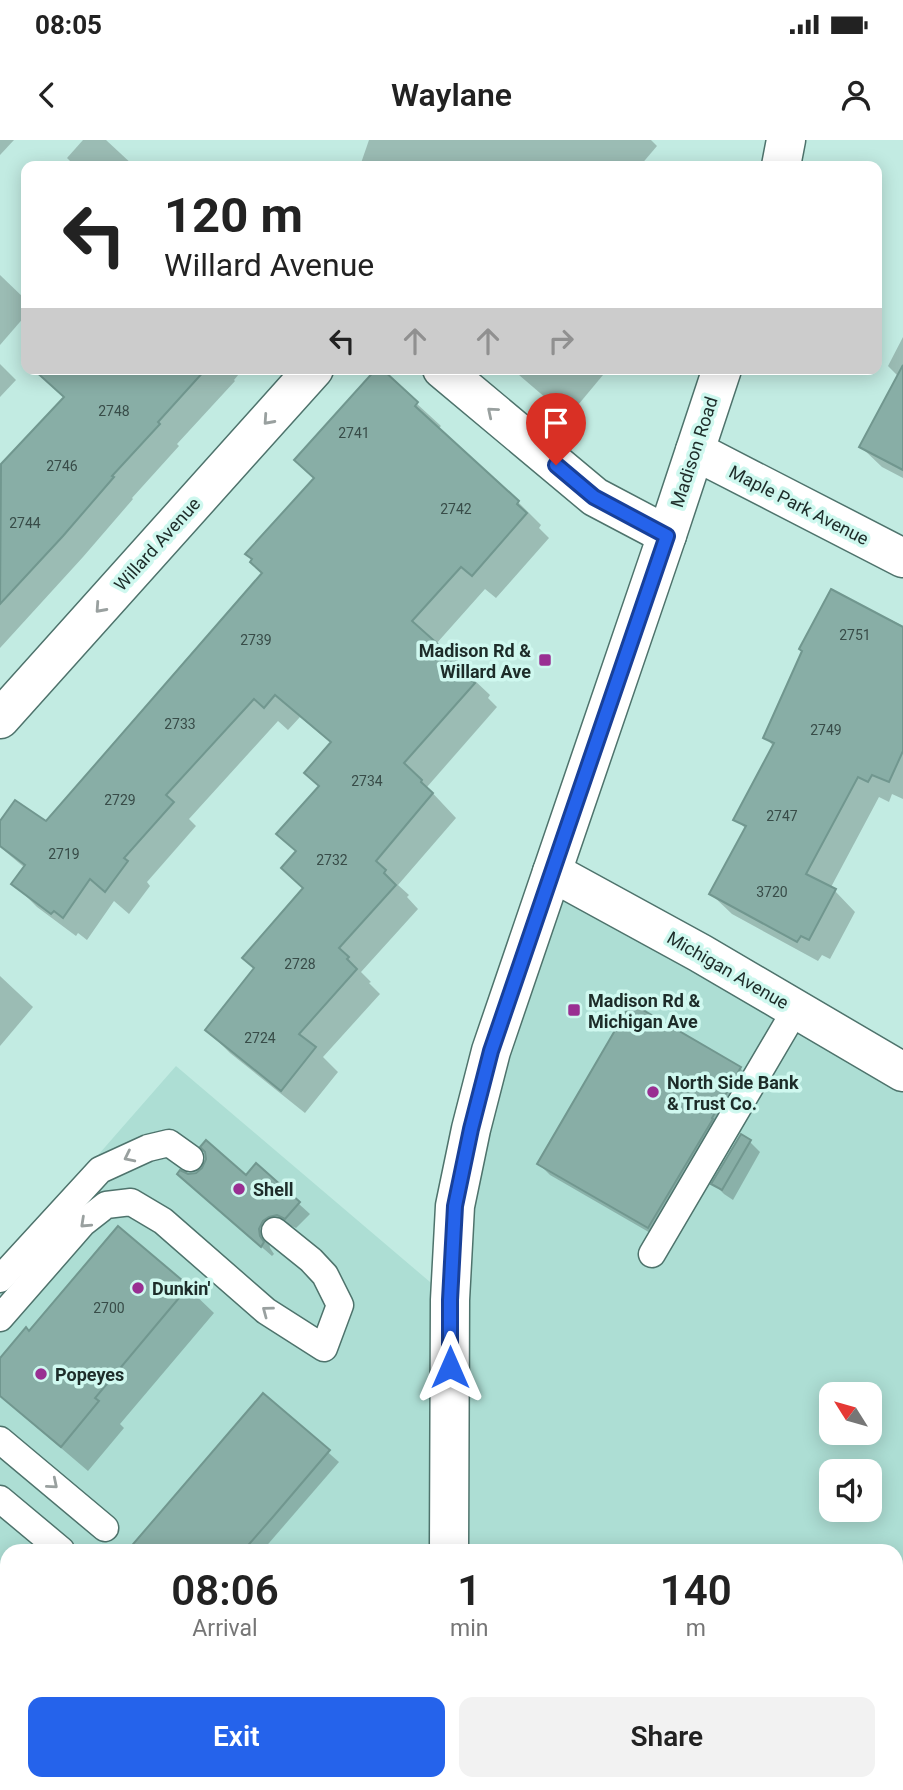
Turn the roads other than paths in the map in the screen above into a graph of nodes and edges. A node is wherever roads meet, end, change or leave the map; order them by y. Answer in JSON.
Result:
{"nodes":[{"id":1,"x":786,"y":140,"type":"edge"},
{"id":2,"x":782,"y":161,"type":"edge"},
{"id":3,"x":309,"y":375,"type":"edge"},
{"id":4,"x":449,"y":375,"type":"edge"},
{"id":5,"x":720,"y":375,"type":"edge"},
{"id":6,"x":695,"y":450,"type":"junction"},
{"id":7,"x":667,"y":536,"type":"junction"},
{"id":8,"x":903,"y":558,"type":"edge"},
{"id":9,"x":0,"y":719,"type":"edge"},
{"id":10,"x":552,"y":872,"type":"junction"},
{"id":11,"x":796,"y":1009,"type":"junction"},
{"id":12,"x":903,"y":1072,"type":"edge"},
{"id":13,"x":190,"y":1158,"type":"dead end"},
{"id":14,"x":275,"y":1231,"type":"dead end"},
{"id":15,"x":652,"y":1254,"type":"dead end"},
{"id":16,"x":0,"y":1279,"type":"edge"},
{"id":17,"x":0,"y":1318,"type":"edge"},
{"id":18,"x":0,"y":1440,"type":"edge"},
{"id":19,"x":0,"y":1499,"type":"edge"},
{"id":20,"x":105,"y":1528,"type":"dead end"},
{"id":21,"x":54,"y":1544,"type":"edge"},
{"id":22,"x":449,"y":1544,"type":"edge"}],
"edges":[{"from":1,"to":2,"type":"street"},
{"from":3,"to":9,"type":"street","name":"Willard Avenue","one_way":true},
{"from":7,"to":4,"type":"street","one_way":true},
{"from":5,"to":6,"type":"street","name":"Madison Road"},
{"from":6,"to":7,"type":"street","name":"Madison Road"},
{"from":6,"to":8,"type":"street","name":"Maple Park Avenue"},
{"from":7,"to":10,"type":"street","name":"Madison Road"},
{"from":10,"to":11,"type":"street","name":"Michigan Avenue"},
{"from":10,"to":22,"type":"street","name":"Madison Road"},
{"from":11,"to":12,"type":"street","name":"Michigan Avenue"},
{"from":11,"to":15,"type":"lane"},
{"from":13,"to":16,"type":"lane","one_way":true},
{"from":14,"to":17,"type":"lane","one_way":true},
{"from":18,"to":20,"type":"lane","one_way":true},
{"from":19,"to":21,"type":"lane"}]}
